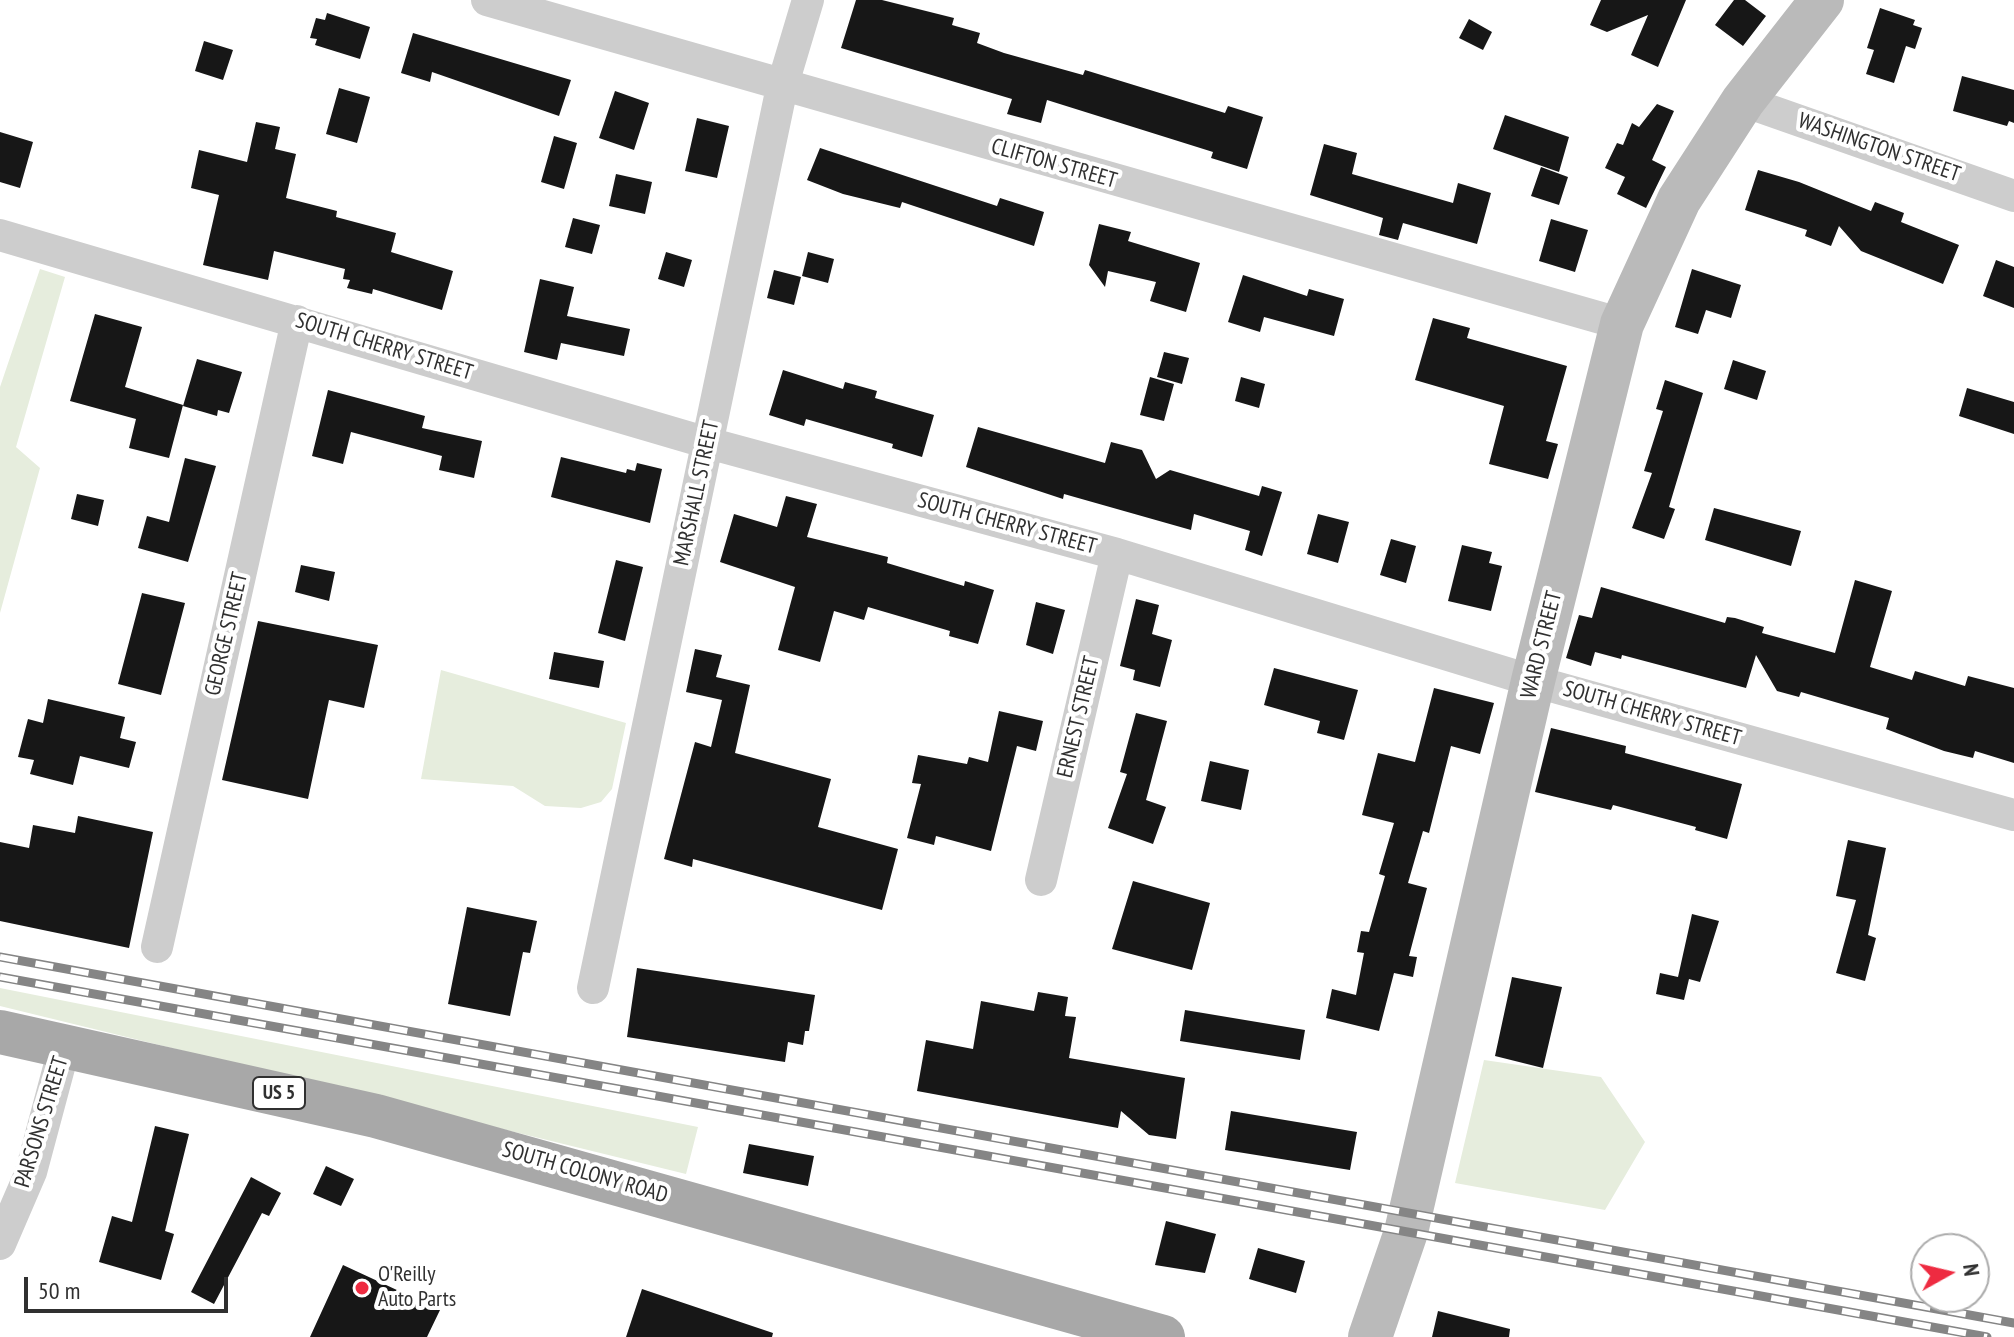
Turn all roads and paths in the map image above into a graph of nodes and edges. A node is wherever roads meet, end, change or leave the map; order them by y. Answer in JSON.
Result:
{"nodes":[{"id":1,"x":487,"y":0,"type":"edge"},
{"id":2,"x":808,"y":0,"type":"edge"},
{"id":3,"x":1822,"y":0,"type":"edge"},
{"id":4,"x":782,"y":87,"type":"junction"},
{"id":5,"x":1743,"y":101,"type":"junction"},
{"id":6,"x":2014,"y":196,"type":"edge"},
{"id":7,"x":0,"y":235,"type":"edge"},
{"id":8,"x":297,"y":321,"type":"junction"},
{"id":9,"x":1622,"y":324,"type":"junction"},
{"id":10,"x":708,"y":443,"type":"junction"},
{"id":11,"x":1117,"y":554,"type":"junction"},
{"id":12,"x":1533,"y":681,"type":"junction"},
{"id":13,"x":2014,"y":815,"type":"edge"},
{"id":14,"x":1041,"y":880,"type":"dead end"},
{"id":15,"x":157,"y":947,"type":"dead end"},
{"id":16,"x":593,"y":988,"type":"dead end"},
{"id":17,"x":0,"y":1032,"type":"edge"},
{"id":18,"x":65,"y":1045,"type":"junction"},
{"id":19,"x":0,"y":1244,"type":"edge"},
{"id":20,"x":1163,"y":1337,"type":"edge"},
{"id":21,"x":1370,"y":1337,"type":"edge"}],
"edges":[{"from":1,"to":4,"type":"street","name":"CLIFTON STREET"},
{"from":2,"to":4,"type":"street","name":"MARSHALL STREET"},
{"from":3,"to":5,"type":"street","name":"WARD STREET"},
{"from":4,"to":9,"type":"street","name":"CLIFTON STREET"},
{"from":4,"to":10,"type":"street","name":"MARSHALL STREET"},
{"from":5,"to":6,"type":"street","name":"WASHINGTON STREET"},
{"from":5,"to":9,"type":"street","name":"WARD STREET"},
{"from":7,"to":8,"type":"street","name":"SOUTH CHERRY STREET"},
{"from":8,"to":10,"type":"street","name":"SOUTH CHERRY STREET"},
{"from":8,"to":15,"type":"street","name":"GEORGE STREET"},
{"from":9,"to":12,"type":"street","name":"WARD STREET"},
{"from":10,"to":11,"type":"street","name":"SOUTH CHERRY STREET"},
{"from":10,"to":16,"type":"street","name":"MARSHALL STREET"},
{"from":11,"to":12,"type":"street","name":"SOUTH CHERRY STREET"},
{"from":11,"to":14,"type":"street","name":"ERNEST STREET"},
{"from":12,"to":13,"type":"street","name":"SOUTH CHERRY STREET"},
{"from":12,"to":21,"type":"street","name":"WARD STREET"},
{"from":17,"to":18,"type":"main road","name":"SOUTH COLONY ROAD","number":"US 5"},
{"from":18,"to":19,"type":"street","name":"PARSONS STREET"},
{"from":18,"to":20,"type":"main road","name":"SOUTH COLONY ROAD","number":"US 5"}]}
